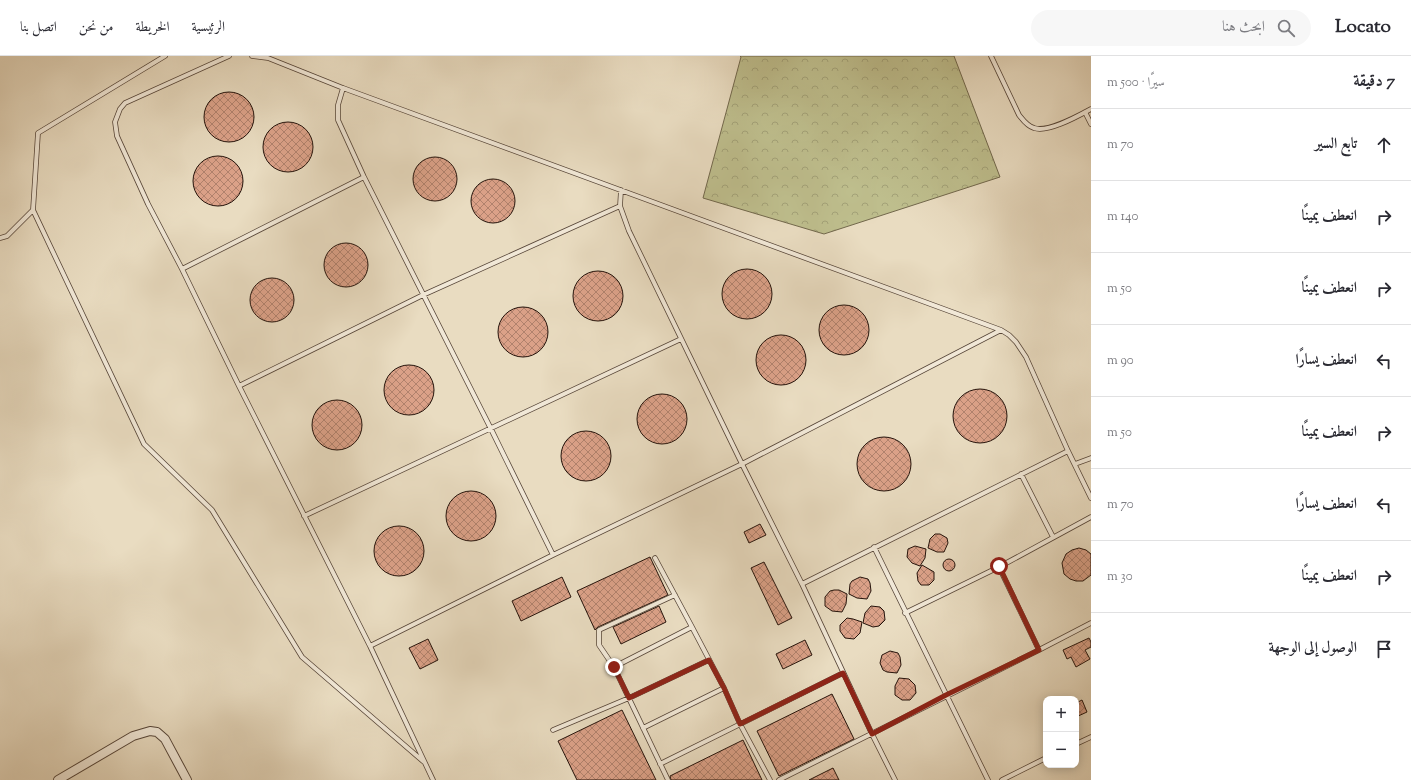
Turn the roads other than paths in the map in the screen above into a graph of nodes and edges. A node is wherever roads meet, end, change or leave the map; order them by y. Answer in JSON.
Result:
{"nodes":[{"id":1,"x":165,"y":56,"type":"edge"},
{"id":2,"x":229,"y":56,"type":"edge"},
{"id":3,"x":252,"y":56,"type":"edge"},
{"id":4,"x":991,"y":56,"type":"edge"},
{"id":5,"x":343,"y":88,"type":"junction"},
{"id":6,"x":1091,"y":109,"type":"edge"},
{"id":7,"x":1085,"y":112,"type":"junction"},
{"id":8,"x":1091,"y":124,"type":"edge"},
{"id":9,"x":364,"y":177,"type":"junction"},
{"id":10,"x":620,"y":190,"type":"junction"},
{"id":11,"x":620,"y":206,"type":"junction"},
{"id":12,"x":33,"y":210,"type":"junction"},
{"id":13,"x":0,"y":238,"type":"edge"},
{"id":14,"x":182,"y":269,"type":"junction"},
{"id":15,"x":423,"y":295,"type":"junction"},
{"id":16,"x":1002,"y":330,"type":"junction"},
{"id":17,"x":681,"y":339,"type":"junction"},
{"id":18,"x":239,"y":386,"type":"junction"},
{"id":19,"x":492,"y":428,"type":"junction"},
{"id":20,"x":1068,"y":451,"type":"junction"},
{"id":21,"x":1091,"y":458,"type":"edge"},
{"id":22,"x":742,"y":464,"type":"junction"},
{"id":23,"x":1075,"y":464,"type":"junction"},
{"id":24,"x":1021,"y":474,"type":"junction"},
{"id":25,"x":1091,"y":498,"type":"edge"},
{"id":26,"x":304,"y":516,"type":"junction"},
{"id":27,"x":1091,"y":517,"type":"edge"},
{"id":28,"x":1052,"y":537,"type":"junction"},
{"id":29,"x":874,"y":547,"type":"junction"},
{"id":30,"x":553,"y":554,"type":"junction"},
{"id":31,"x":654,"y":558,"type":"dead end"},
{"id":32,"x":999,"y":566,"type":"junction"},
{"id":33,"x":802,"y":584,"type":"junction"},
{"id":34,"x":675,"y":594,"type":"junction"},
{"id":35,"x":905,"y":613,"type":"junction"},
{"id":36,"x":1091,"y":623,"type":"edge"},
{"id":37,"x":692,"y":627,"type":"junction"},
{"id":38,"x":370,"y":646,"type":"junction"},
{"id":39,"x":1039,"y":650,"type":"junction"},
{"id":40,"x":709,"y":660,"type":"junction"},
{"id":41,"x":614,"y":667,"type":"junction"},
{"id":42,"x":843,"y":673,"type":"junction"},
{"id":43,"x":724,"y":688,"type":"junction"},
{"id":44,"x":946,"y":695,"type":"junction"},
{"id":45,"x":629,"y":698,"type":"junction"},
{"id":46,"x":740,"y":724,"type":"junction"},
{"id":47,"x":643,"y":728,"type":"junction"},
{"id":48,"x":553,"y":730,"type":"dead end"},
{"id":49,"x":872,"y":734,"type":"junction"},
{"id":50,"x":1091,"y":737,"type":"edge"},
{"id":51,"x":1079,"y":743,"type":"edge"},
{"id":52,"x":1043,"y":760,"type":"edge"},
{"id":53,"x":424,"y":762,"type":"junction"},
{"id":54,"x":660,"y":764,"type":"junction"},
{"id":55,"x":58,"y":780,"type":"edge"},
{"id":56,"x":187,"y":780,"type":"edge"},
{"id":57,"x":433,"y":780,"type":"edge"},
{"id":58,"x":668,"y":780,"type":"edge"},
{"id":59,"x":770,"y":780,"type":"edge"},
{"id":60,"x":779,"y":780,"type":"edge"},
{"id":61,"x":895,"y":780,"type":"edge"},
{"id":62,"x":988,"y":780,"type":"edge"},
{"id":63,"x":1002,"y":780,"type":"edge"}],
"edges":[{"from":1,"to":12,"type":"lane"},
{"from":2,"to":14,"type":"lane"},
{"from":3,"to":5,"type":"lane"},
{"from":4,"to":7,"type":"lane"},
{"from":5,"to":9,"type":"lane"},
{"from":5,"to":10,"type":"lane"},
{"from":6,"to":7,"type":"lane"},
{"from":7,"to":8,"type":"lane"},
{"from":9,"to":14,"type":"lane"},
{"from":9,"to":15,"type":"lane"},
{"from":10,"to":11,"type":"lane"},
{"from":10,"to":16,"type":"lane"},
{"from":11,"to":15,"type":"lane"},
{"from":11,"to":17,"type":"lane"},
{"from":12,"to":13,"type":"lane"},
{"from":12,"to":53,"type":"lane"},
{"from":14,"to":18,"type":"lane"},
{"from":15,"to":18,"type":"lane"},
{"from":15,"to":19,"type":"lane"},
{"from":16,"to":20,"type":"lane"},
{"from":16,"to":22,"type":"lane"},
{"from":17,"to":19,"type":"lane"},
{"from":17,"to":22,"type":"lane"},
{"from":18,"to":26,"type":"lane"},
{"from":19,"to":26,"type":"lane"},
{"from":19,"to":30,"type":"lane"},
{"from":20,"to":23,"type":"lane"},
{"from":20,"to":24,"type":"lane"},
{"from":21,"to":23,"type":"lane"},
{"from":22,"to":30,"type":"lane"},
{"from":22,"to":33,"type":"lane"},
{"from":23,"to":25,"type":"lane"},
{"from":24,"to":28,"type":"lane"},
{"from":24,"to":29,"type":"lane"},
{"from":26,"to":38,"type":"lane"},
{"from":27,"to":28,"type":"lane"},
{"from":28,"to":32,"type":"lane"},
{"from":29,"to":33,"type":"lane"},
{"from":29,"to":35,"type":"lane"},
{"from":30,"to":38,"type":"lane"},
{"from":31,"to":34,"type":"lane"},
{"from":32,"to":35,"type":"lane"},
{"from":32,"to":39,"type":"lane"},
{"from":33,"to":42,"type":"lane"},
{"from":34,"to":37,"type":"lane"},
{"from":34,"to":41,"type":"lane"},
{"from":35,"to":44,"type":"lane"},
{"from":36,"to":39,"type":"lane"},
{"from":37,"to":40,"type":"lane"},
{"from":37,"to":41,"type":"lane"},
{"from":38,"to":53,"type":"lane"},
{"from":39,"to":44,"type":"lane"},
{"from":40,"to":43,"type":"lane"},
{"from":40,"to":45,"type":"lane"},
{"from":41,"to":45,"type":"lane"},
{"from":42,"to":46,"type":"lane"},
{"from":42,"to":49,"type":"lane"},
{"from":43,"to":46,"type":"lane"},
{"from":43,"to":47,"type":"lane"},
{"from":44,"to":49,"type":"lane"},
{"from":44,"to":62,"type":"lane"},
{"from":45,"to":47,"type":"lane"},
{"from":45,"to":48,"type":"lane"},
{"from":46,"to":54,"type":"lane"},
{"from":46,"to":59,"type":"lane"},
{"from":47,"to":54,"type":"lane"},
{"from":49,"to":60,"type":"lane"},
{"from":49,"to":61,"type":"lane"},
{"from":50,"to":51,"type":"lane"},
{"from":52,"to":63,"type":"lane"},
{"from":53,"to":57,"type":"lane"},
{"from":54,"to":58,"type":"lane"},
{"from":55,"to":56,"type":"street"}]}
